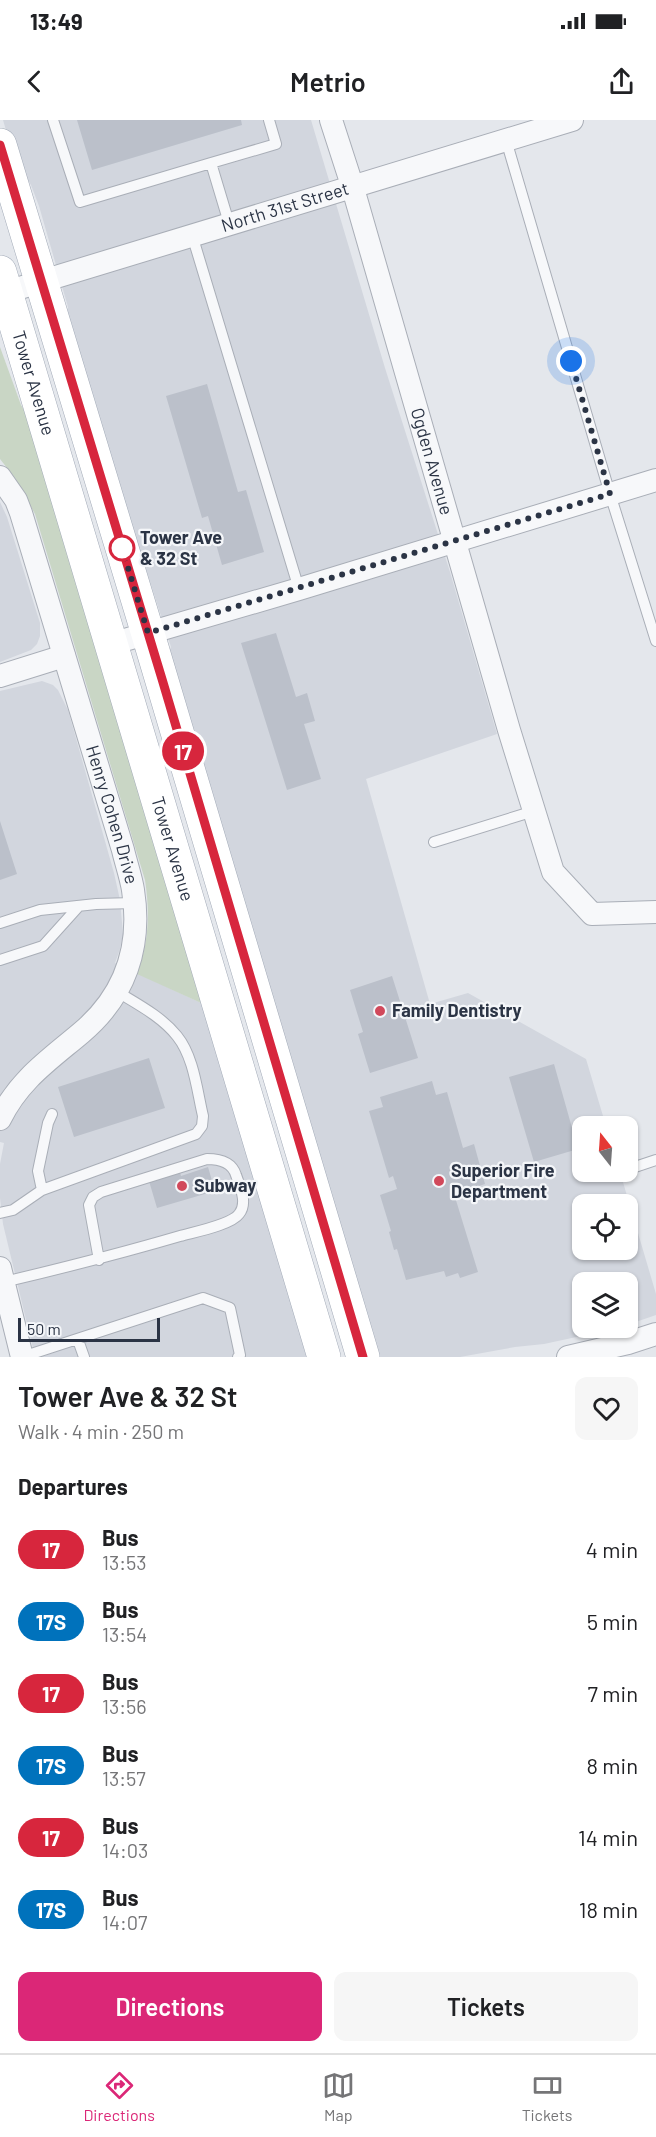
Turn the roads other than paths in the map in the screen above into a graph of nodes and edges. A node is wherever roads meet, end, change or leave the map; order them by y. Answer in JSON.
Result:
{"nodes":[{"id":1,"x":53,"y":120,"type":"edge"},
{"id":2,"x":269,"y":120,"type":"edge"},
{"id":3,"x":331,"y":120,"type":"edge"},
{"id":4,"x":572,"y":120,"type":"edge"},
{"id":5,"x":506,"y":140,"type":"junction"},
{"id":6,"x":0,"y":145,"type":"edge"},
{"id":7,"x":211,"y":163,"type":"junction"},
{"id":8,"x":352,"y":186,"type":"junction"},
{"id":9,"x":229,"y":223,"type":"junction"},
{"id":10,"x":192,"y":235,"type":"junction"},
{"id":11,"x":41,"y":282,"type":"junction"},
{"id":12,"x":2,"y":286,"type":"edge"},
{"id":13,"x":0,"y":477,"type":"edge"},
{"id":14,"x":656,"y":480,"type":"edge"},
{"id":15,"x":610,"y":494,"type":"junction"},
{"id":16,"x":454,"y":542,"type":"junction"},
{"id":17,"x":299,"y":589,"type":"junction"},
{"id":18,"x":148,"y":633,"type":"junction"},
{"id":19,"x":656,"y":641,"type":"edge"},
{"id":20,"x":111,"y":644,"type":"junction"},
{"id":21,"x":64,"y":656,"type":"junction"},
{"id":22,"x":0,"y":676,"type":"edge"},
{"id":23,"x":534,"y":811,"type":"junction"},
{"id":24,"x":434,"y":842,"type":"dead end"},
{"id":25,"x":134,"y":903,"type":"junction"},
{"id":26,"x":79,"y":906,"type":"junction"},
{"id":27,"x":656,"y":912,"type":"edge"},
{"id":28,"x":0,"y":923,"type":"edge"},
{"id":29,"x":0,"y":960,"type":"edge"},
{"id":30,"x":116,"y":991,"type":"junction"},
{"id":31,"x":52,"y":1114,"type":"dead end"},
{"id":32,"x":0,"y":1119,"type":"edge"},
{"id":33,"x":656,"y":1160,"type":"edge"},
{"id":34,"x":638,"y":1166,"type":"edge"},
{"id":35,"x":42,"y":1190,"type":"junction"},
{"id":36,"x":0,"y":1213,"type":"edge"},
{"id":37,"x":99,"y":1260,"type":"junction"},
{"id":38,"x":2,"y":1275,"type":"edge"},
{"id":39,"x":656,"y":1334,"type":"edge"},
{"id":40,"x":78,"y":1340,"type":"junction"},
{"id":41,"x":22,"y":1357,"type":"edge"},
{"id":42,"x":84,"y":1357,"type":"edge"},
{"id":43,"x":238,"y":1357,"type":"edge"},
{"id":44,"x":324,"y":1357,"type":"edge"},
{"id":45,"x":363,"y":1357,"type":"edge"},
{"id":46,"x":568,"y":1357,"type":"edge"}],
"edges":[{"from":1,"to":7,"type":"lane"},
{"from":2,"to":7,"type":"lane"},
{"from":3,"to":8,"type":"street","name":"Ogden Avenue"},
{"from":4,"to":5,"type":"street","name":"North 31st Street"},
{"from":5,"to":8,"type":"street","name":"North 31st Street"},
{"from":5,"to":15,"type":"lane"},
{"from":6,"to":11,"type":"main road","name":"Tower Avenue"},
{"from":7,"to":9,"type":"lane"},
{"from":8,"to":9,"type":"street","name":"North 31st Street"},
{"from":8,"to":16,"type":"street","name":"Ogden Avenue"},
{"from":9,"to":10,"type":"street","name":"North 31st Street"},
{"from":10,"to":11,"type":"street","name":"North 31st Street"},
{"from":10,"to":17,"type":"lane"},
{"from":11,"to":12,"type":"street","name":"North 31st Street"},
{"from":11,"to":18,"type":"main road","name":"Tower Avenue"},
{"from":12,"to":20,"type":"main road","name":"Tower Avenue"},
{"from":13,"to":21,"type":"street","name":"Henry Cohen Drive"},
{"from":14,"to":15,"type":"street"},
{"from":15,"to":16,"type":"street"},
{"from":15,"to":19,"type":"lane"},
{"from":16,"to":17,"type":"street"},
{"from":16,"to":23,"type":"street","name":"Ogden Avenue"},
{"from":17,"to":18,"type":"street"},
{"from":18,"to":20,"type":"street"},
{"from":18,"to":45,"type":"main road","name":"Tower Avenue"},
{"from":20,"to":44,"type":"main road","name":"Tower Avenue"},
{"from":21,"to":22,"type":"street"},
{"from":21,"to":25,"type":"street","name":"Henry Cohen Drive"},
{"from":23,"to":24,"type":"lane"},
{"from":23,"to":27,"type":"street","name":"Ogden Avenue"},
{"from":25,"to":26,"type":"lane"},
{"from":25,"to":30,"type":"street","name":"Henry Cohen Drive"},
{"from":26,"to":28,"type":"lane"},
{"from":26,"to":29,"type":"lane"},
{"from":30,"to":32,"type":"street","name":"Henry Cohen Drive"},
{"from":30,"to":35,"type":"lane"},
{"from":31,"to":35,"type":"lane"},
{"from":33,"to":34,"type":"lane"},
{"from":35,"to":36,"type":"lane"},
{"from":37,"to":37,"type":"lane"},
{"from":37,"to":38,"type":"lane"},
{"from":38,"to":41,"type":"street"},
{"from":39,"to":46,"type":"street"},
{"from":40,"to":41,"type":"lane"},
{"from":40,"to":42,"type":"lane"},
{"from":40,"to":43,"type":"lane"}]}
